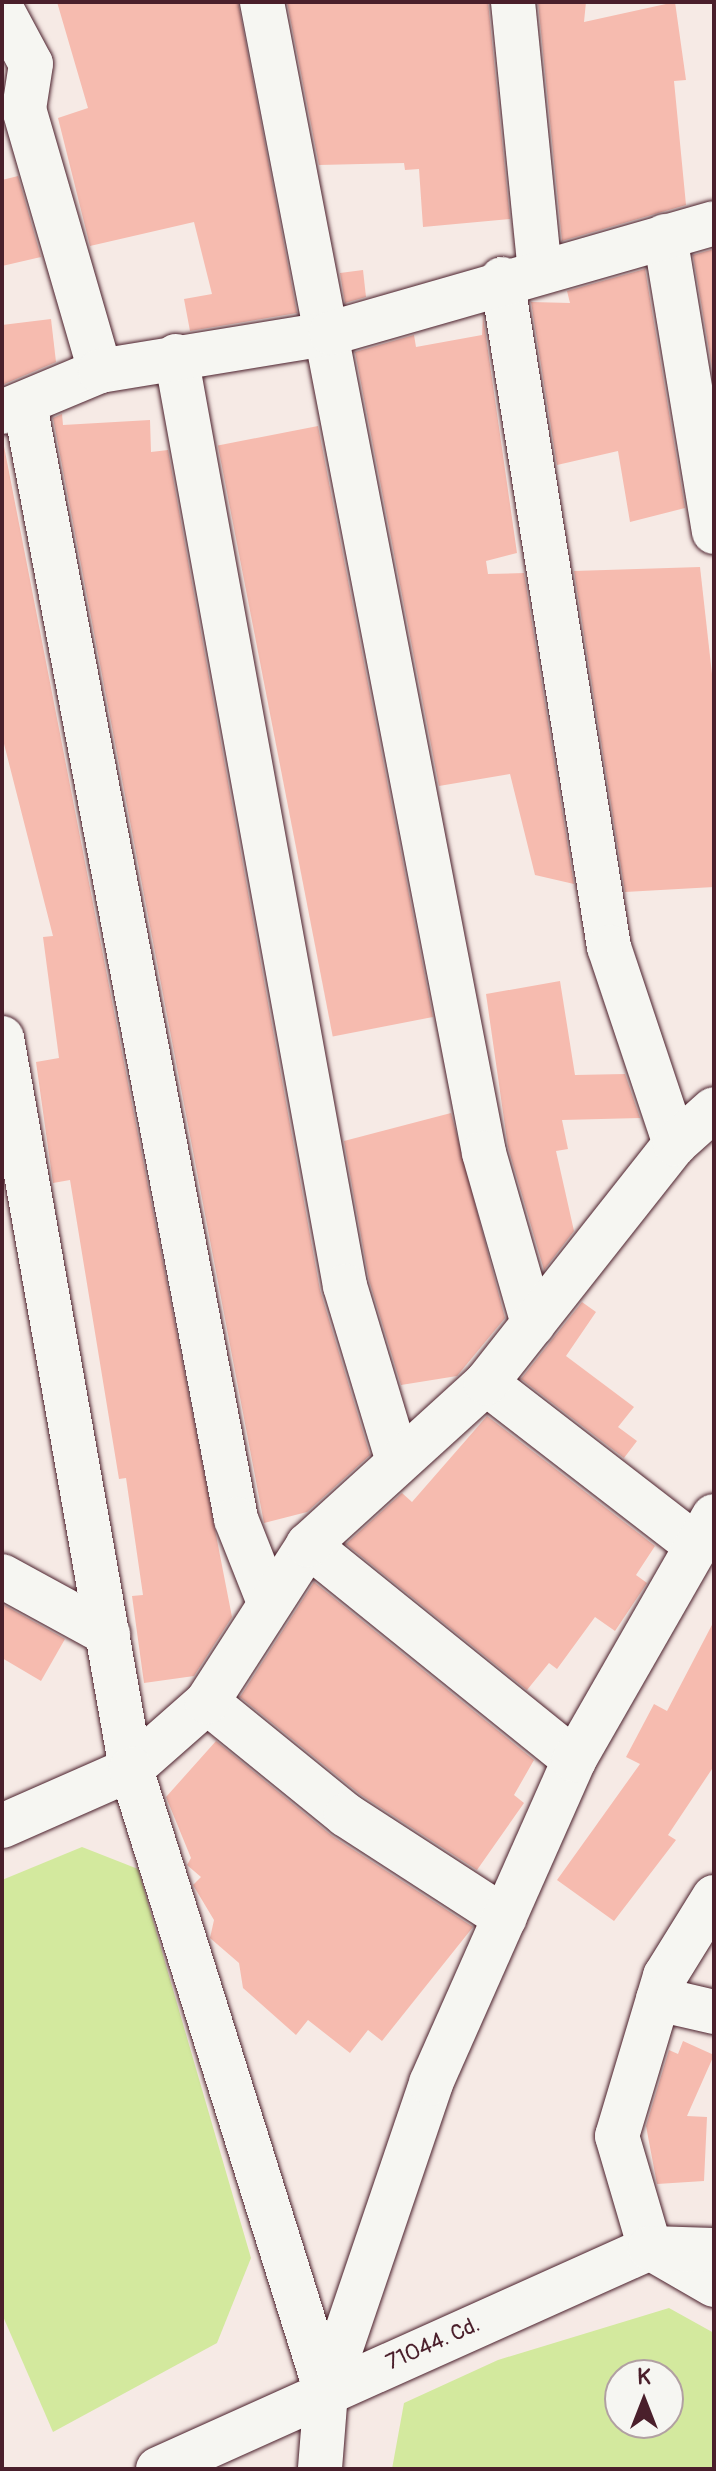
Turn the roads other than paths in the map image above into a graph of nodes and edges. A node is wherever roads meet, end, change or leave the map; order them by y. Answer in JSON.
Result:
{"nodes":[{"id":1,"x":262,"y":2,"type":"edge"},
{"id":2,"x":513,"y":2,"type":"edge"},
{"id":3,"x":2,"y":10,"type":"edge"},
{"id":4,"x":714,"y":223,"type":"edge"},
{"id":5,"x":665,"y":236,"type":"junction"},
{"id":6,"x":521,"y":275,"type":"junction"},
{"id":7,"x":331,"y":333,"type":"junction"},
{"id":8,"x":176,"y":356,"type":"junction"},
{"id":9,"x":100,"y":371,"type":"junction"},
{"id":10,"x":13,"y":409,"type":"edge"},
{"id":11,"x":714,"y":532,"type":"edge"},
{"id":12,"x":2,"y":1038,"type":"edge"},
{"id":13,"x":714,"y":1109,"type":"edge"},
{"id":14,"x":675,"y":1144,"type":"junction"},
{"id":15,"x":533,"y":1324,"type":"junction"},
{"id":16,"x":486,"y":1383,"type":"junction"},
{"id":17,"x":397,"y":1458,"type":"junction"},
{"id":18,"x":704,"y":1530,"type":"edge"},
{"id":19,"x":308,"y":1545,"type":"junction"},
{"id":20,"x":2,"y":1576,"type":"edge"},
{"id":21,"x":268,"y":1600,"type":"junction"},
{"id":22,"x":108,"y":1634,"type":"junction"},
{"id":23,"x":207,"y":1702,"type":"junction"},
{"id":24,"x":574,"y":1760,"type":"junction"},
{"id":25,"x":131,"y":1769,"type":"junction"},
{"id":26,"x":6,"y":1820,"type":"edge"},
{"id":27,"x":714,"y":1897,"type":"edge"},
{"id":28,"x":505,"y":1918,"type":"junction"},
{"id":29,"x":658,"y":1999,"type":"junction"},
{"id":30,"x":714,"y":2012,"type":"edge"},
{"id":31,"x":650,"y":2248,"type":"junction"},
{"id":32,"x":714,"y":2250,"type":"edge"},
{"id":33,"x":714,"y":2285,"type":"edge"},
{"id":34,"x":326,"y":2392,"type":"junction"},
{"id":35,"x":158,"y":2469,"type":"edge"},
{"id":36,"x":320,"y":2469,"type":"edge"}],
"edges":[{"from":1,"to":7,"type":"street"},
{"from":2,"to":6,"type":"street"},
{"from":3,"to":9,"type":"street"},
{"from":4,"to":5,"type":"street"},
{"from":5,"to":6,"type":"street"},
{"from":5,"to":11,"type":"street"},
{"from":6,"to":7,"type":"street"},
{"from":6,"to":14,"type":"street"},
{"from":7,"to":8,"type":"street"},
{"from":7,"to":15,"type":"street"},
{"from":8,"to":9,"type":"street"},
{"from":8,"to":17,"type":"street"},
{"from":9,"to":10,"type":"street"},
{"from":10,"to":21,"type":"street"},
{"from":12,"to":22,"type":"street"},
{"from":13,"to":14,"type":"street"},
{"from":14,"to":15,"type":"street"},
{"from":15,"to":16,"type":"street"},
{"from":16,"to":17,"type":"street"},
{"from":16,"to":18,"type":"street"},
{"from":17,"to":19,"type":"street"},
{"from":18,"to":24,"type":"street"},
{"from":19,"to":21,"type":"street"},
{"from":19,"to":24,"type":"street"},
{"from":20,"to":22,"type":"street"},
{"from":21,"to":23,"type":"street"},
{"from":22,"to":25,"type":"street"},
{"from":23,"to":25,"type":"street"},
{"from":23,"to":28,"type":"street"},
{"from":24,"to":28,"type":"street"},
{"from":25,"to":26,"type":"street"},
{"from":25,"to":34,"type":"street"},
{"from":27,"to":29,"type":"street"},
{"from":28,"to":34,"type":"street"},
{"from":29,"to":30,"type":"street"},
{"from":29,"to":31,"type":"street"},
{"from":31,"to":32,"type":"street","name":"71044. Cd."},
{"from":31,"to":33,"type":"street"},
{"from":31,"to":34,"type":"street","name":"71044. Cd."},
{"from":34,"to":35,"type":"street","name":"71044. Cd."},
{"from":34,"to":36,"type":"street"}]}
